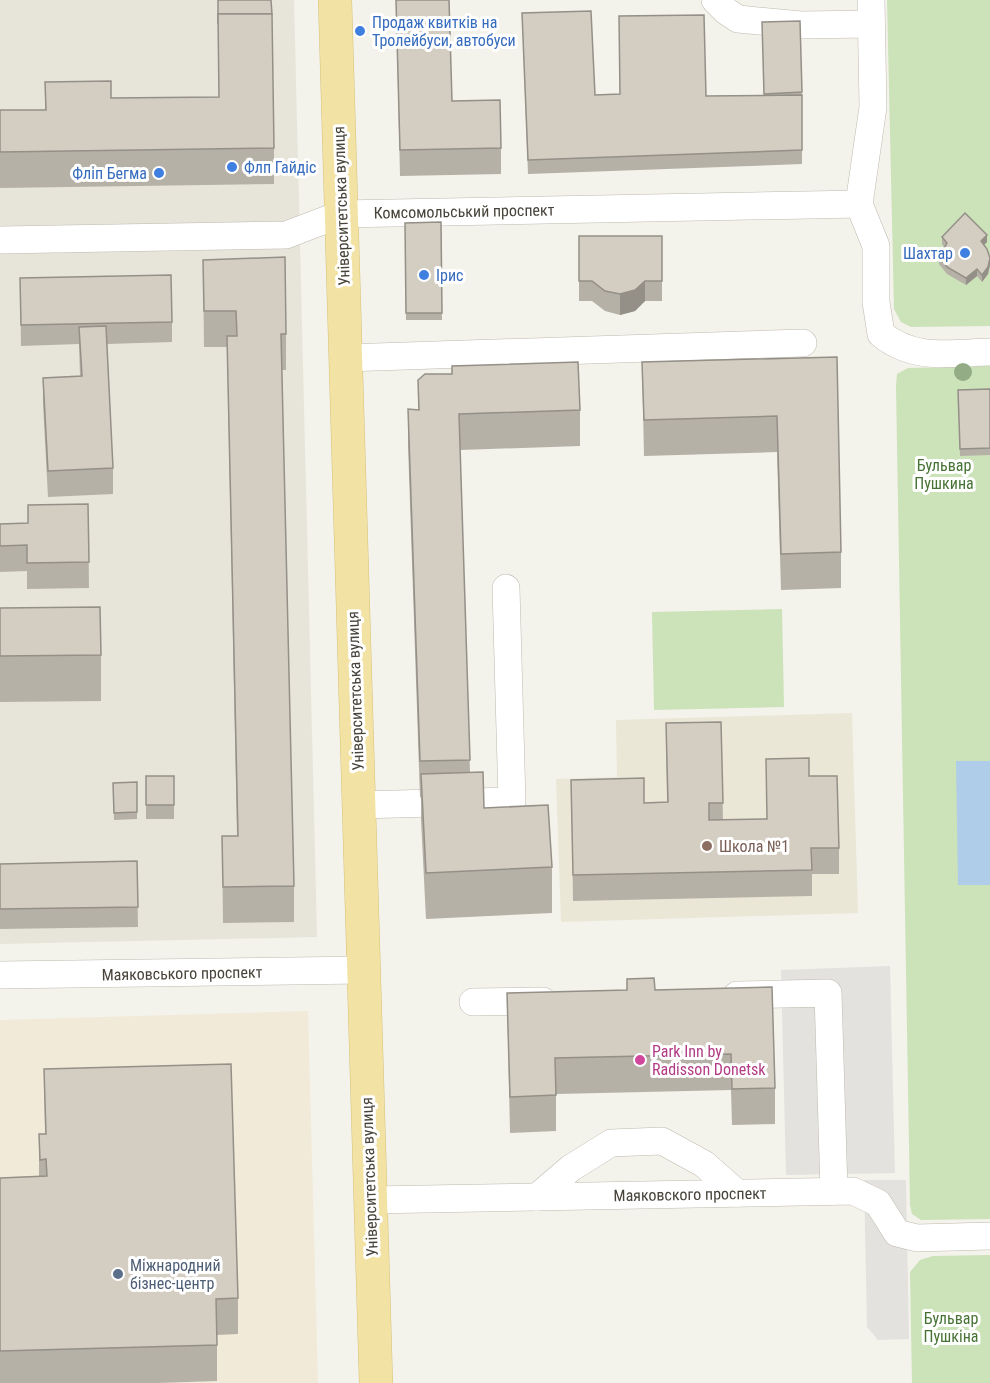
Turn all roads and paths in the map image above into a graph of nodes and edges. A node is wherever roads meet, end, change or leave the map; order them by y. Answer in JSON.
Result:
{"nodes":[{"id":1,"x":335,"y":0,"type":"edge"},
{"id":2,"x":715,"y":0,"type":"edge"},
{"id":3,"x":871,"y":12,"type":"edge"},
{"id":4,"x":859,"y":204,"type":"junction"},
{"id":5,"x":341,"y":214,"type":"junction"},
{"id":6,"x":0,"y":240,"type":"edge"},
{"id":7,"x":804,"y":343,"type":"dead end"},
{"id":8,"x":990,"y":352,"type":"edge"},
{"id":9,"x":345,"y":358,"type":"junction"},
{"id":10,"x":506,"y":588,"type":"dead end"},
{"id":11,"x":358,"y":805,"type":"junction"},
{"id":12,"x":363,"y":970,"type":"junction"},
{"id":13,"x":0,"y":975,"type":"edge"},
{"id":14,"x":710,"y":996,"type":"edge"},
{"id":15,"x":567,"y":1000,"type":"edge"},
{"id":16,"x":472,"y":1002,"type":"dead end"},
{"id":17,"x":834,"y":1191,"type":"junction"},
{"id":18,"x":737,"y":1193,"type":"junction"},
{"id":19,"x":537,"y":1197,"type":"junction"},
{"id":20,"x":370,"y":1200,"type":"junction"},
{"id":21,"x":990,"y":1236,"type":"edge"},
{"id":22,"x":375,"y":1383,"type":"edge"}],
"edges":[{"from":1,"to":5,"type":"main road","name":"Університетська вулиця"},
{"from":2,"to":3,"type":"street"},
{"from":3,"to":4,"type":"street"},
{"from":4,"to":5,"type":"street","name":"Комсомольський проспект"},
{"from":4,"to":8,"type":"street"},
{"from":5,"to":6,"type":"street","name":"Комсомольський проспект"},
{"from":5,"to":9,"type":"main road","name":"Університетська вулиця"},
{"from":7,"to":9,"type":"street"},
{"from":9,"to":11,"type":"main road","name":"Університетська вулиця"},
{"from":10,"to":11,"type":"street"},
{"from":11,"to":12,"type":"main road","name":"Університетська вулиця"},
{"from":12,"to":13,"type":"street","name":"Маяковського проспект"},
{"from":12,"to":20,"type":"main road","name":"Університетська вулиця"},
{"from":14,"to":17,"type":"street"},
{"from":15,"to":16,"type":"street"},
{"from":17,"to":18,"type":"street","name":"Маяковского проспект"},
{"from":17,"to":21,"type":"street","name":"Маяковского проспект"},
{"from":18,"to":19,"type":"street","name":"Маяковского проспект"},
{"from":18,"to":19,"type":"street"},
{"from":19,"to":20,"type":"street","name":"Маяковского проспект"},
{"from":20,"to":22,"type":"main road","name":"Університетська вулиця"}]}
